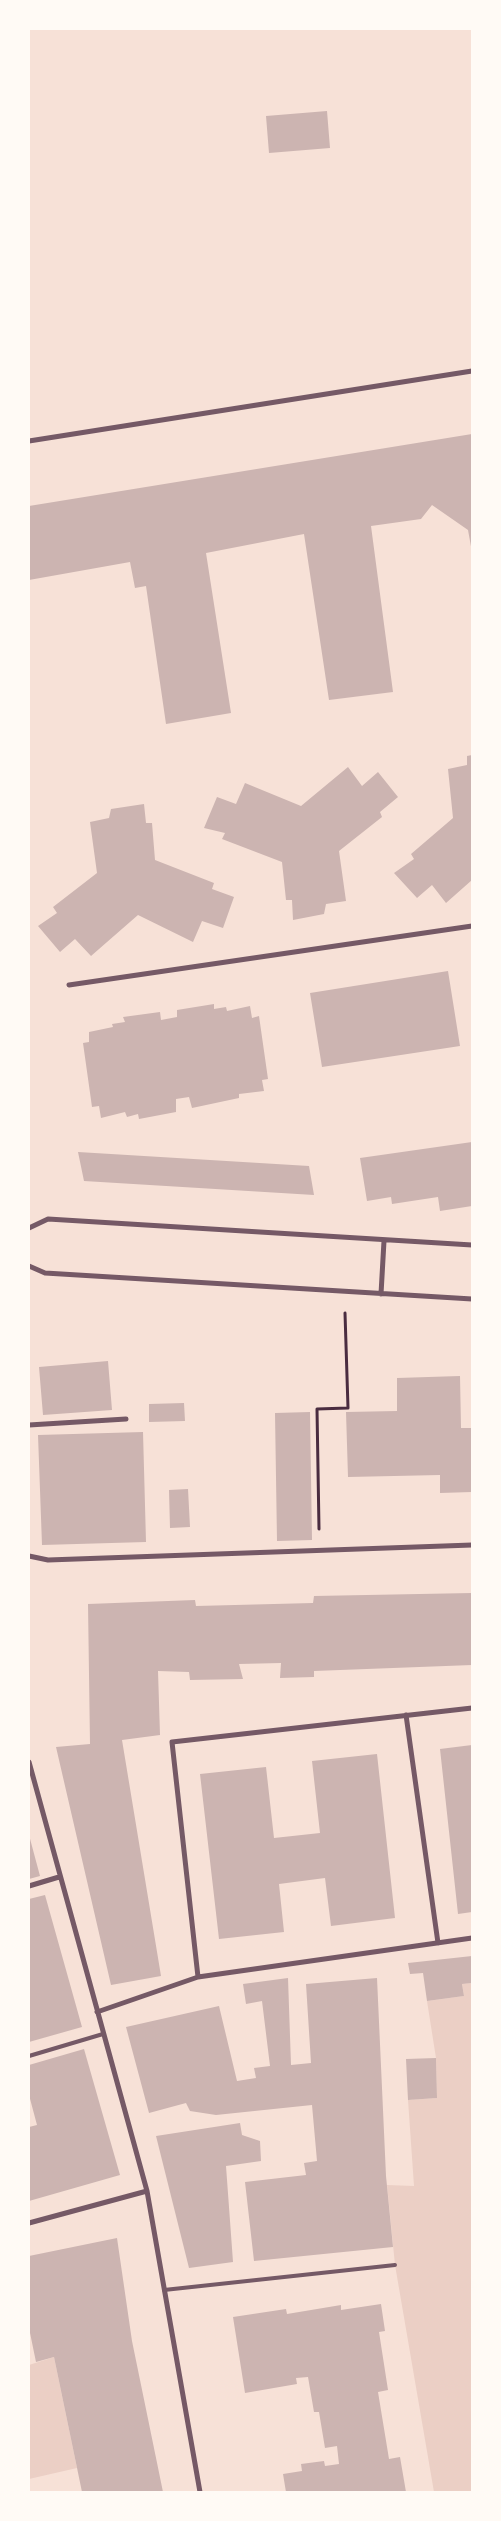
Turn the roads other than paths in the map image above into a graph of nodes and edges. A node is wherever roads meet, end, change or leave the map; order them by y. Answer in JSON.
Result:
{"nodes":[{"id":1,"x":472,"y":371,"type":"edge"},
{"id":2,"x":29,"y":441,"type":"edge"},
{"id":3,"x":472,"y":926,"type":"edge"},
{"id":4,"x":69,"y":985,"type":"dead end"},
{"id":5,"x":29,"y":1228,"type":"edge"},
{"id":6,"x":384,"y":1241,"type":"junction"},
{"id":7,"x":472,"y":1245,"type":"edge"},
{"id":8,"x":29,"y":1266,"type":"edge"},
{"id":9,"x":381,"y":1294,"type":"junction"},
{"id":10,"x":472,"y":1299,"type":"edge"},
{"id":11,"x":126,"y":1420,"type":"dead end"},
{"id":12,"x":29,"y":1425,"type":"edge"},
{"id":13,"x":472,"y":1545,"type":"edge"},
{"id":14,"x":29,"y":1556,"type":"edge"},
{"id":15,"x":472,"y":1708,"type":"edge"},
{"id":16,"x":406,"y":1715,"type":"junction"},
{"id":17,"x":29,"y":1762,"type":"edge"},
{"id":18,"x":59,"y":1877,"type":"junction"},
{"id":19,"x":29,"y":1886,"type":"edge"},
{"id":20,"x":472,"y":1938,"type":"edge"},
{"id":21,"x":438,"y":1943,"type":"junction"},
{"id":22,"x":198,"y":1977,"type":"junction"},
{"id":23,"x":97,"y":2012,"type":"junction"},
{"id":24,"x":103,"y":2034,"type":"junction"},
{"id":25,"x":29,"y":2056,"type":"edge"},
{"id":26,"x":147,"y":2191,"type":"junction"},
{"id":27,"x":29,"y":2223,"type":"edge"},
{"id":28,"x":395,"y":2265,"type":"dead end"},
{"id":29,"x":164,"y":2290,"type":"junction"},
{"id":30,"x":200,"y":2492,"type":"edge"}],
"edges":[{"from":1,"to":2,"type":"street"},
{"from":3,"to":4,"type":"street"},
{"from":5,"to":6,"type":"street"},
{"from":6,"to":7,"type":"street"},
{"from":6,"to":9,"type":"street"},
{"from":8,"to":9,"type":"street"},
{"from":9,"to":10,"type":"street"},
{"from":11,"to":12,"type":"street"},
{"from":13,"to":14,"type":"street"},
{"from":15,"to":16,"type":"street"},
{"from":16,"to":21,"type":"street"},
{"from":16,"to":22,"type":"street"},
{"from":17,"to":18,"type":"street"},
{"from":18,"to":19,"type":"street"},
{"from":18,"to":23,"type":"street"},
{"from":20,"to":21,"type":"street"},
{"from":21,"to":22,"type":"street"},
{"from":22,"to":23,"type":"street"},
{"from":23,"to":24,"type":"street"},
{"from":24,"to":25,"type":"lane"},
{"from":24,"to":26,"type":"street"},
{"from":26,"to":27,"type":"street"},
{"from":26,"to":29,"type":"street"},
{"from":28,"to":29,"type":"lane"},
{"from":29,"to":30,"type":"street"}]}
